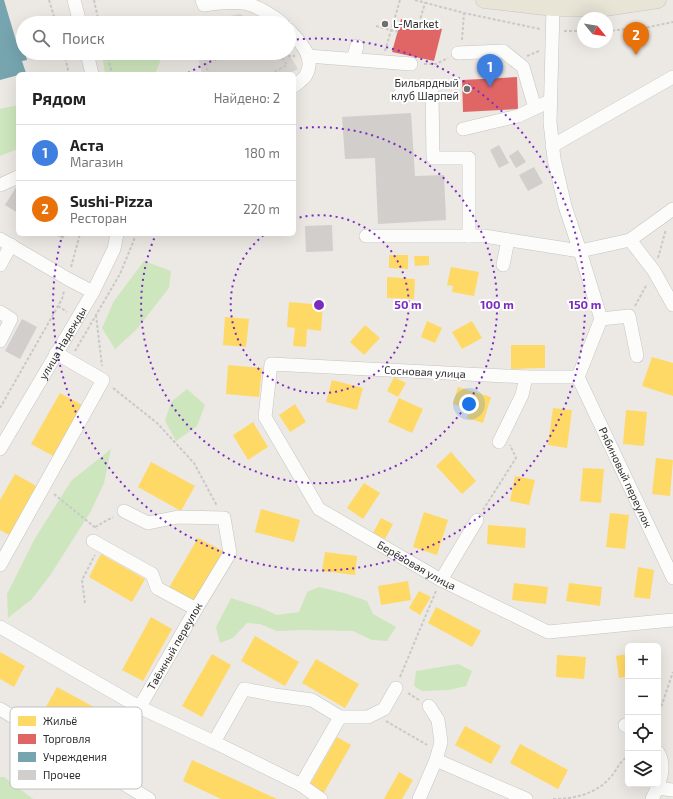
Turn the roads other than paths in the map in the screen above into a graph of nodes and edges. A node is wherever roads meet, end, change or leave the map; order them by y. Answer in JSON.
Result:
{"nodes":[{"id":1,"x":74,"y":0,"type":"edge"},
{"id":2,"x":202,"y":0,"type":"edge"},
{"id":3,"x":484,"y":0,"type":"edge"},
{"id":4,"x":658,"y":0,"type":"edge"},
{"id":5,"x":246,"y":1,"type":"edge"},
{"id":6,"x":553,"y":8,"type":"junction"},
{"id":7,"x":78,"y":16,"type":"edge"},
{"id":8,"x":273,"y":16,"type":"edge"},
{"id":9,"x":296,"y":38,"type":"edge"},
{"id":10,"x":357,"y":46,"type":"dead end"},
{"id":11,"x":458,"y":53,"type":"road end"},
{"id":12,"x":308,"y":56,"type":"junction"},
{"id":13,"x":89,"y":60,"type":"edge"},
{"id":14,"x":353,"y":60,"type":"junction"},
{"id":15,"x":412,"y":64,"type":"road end"},
{"id":16,"x":92,"y":72,"type":"edge"},
{"id":17,"x":673,"y":78,"type":"edge"},
{"id":18,"x":296,"y":84,"type":"edge"},
{"id":19,"x":400,"y":94,"type":"dead end"},
{"id":20,"x":550,"y":101,"type":"junction"},
{"id":21,"x":535,"y":108,"type":"junction"},
{"id":22,"x":463,"y":129,"type":"dead end"},
{"id":23,"x":552,"y":146,"type":"junction"},
{"id":24,"x":16,"y":178,"type":"edge"},
{"id":25,"x":0,"y":185,"type":"edge"},
{"id":26,"x":672,"y":210,"type":"edge"},
{"id":27,"x":117,"y":236,"type":"edge"},
{"id":28,"x":366,"y":236,"type":"dead end"},
{"id":29,"x":469,"y":236,"type":"junction"},
{"id":30,"x":508,"y":240,"type":"junction"},
{"id":31,"x":630,"y":240,"type":"junction"},
{"id":32,"x":6,"y":242,"type":"edge"},
{"id":33,"x":580,"y":251,"type":"junction"},
{"id":34,"x":0,"y":265,"type":"edge"},
{"id":35,"x":503,"y":265,"type":"dead end"},
{"id":36,"x":93,"y":292,"type":"junction"},
{"id":37,"x":673,"y":305,"type":"edge"},
{"id":38,"x":0,"y":312,"type":"edge"},
{"id":39,"x":601,"y":319,"type":"junction"},
{"id":40,"x":0,"y":341,"type":"edge"},
{"id":41,"x":56,"y":353,"type":"junction"},
{"id":42,"x":636,"y":356,"type":"dead end"},
{"id":43,"x":271,"y":364,"type":"joint"},
{"id":44,"x":526,"y":377,"type":"junction"},
{"id":45,"x":578,"y":377,"type":"junction"},
{"id":46,"x":498,"y":442,"type":"road end"},
{"id":47,"x":0,"y":449,"type":"edge"},
{"id":48,"x":124,"y":511,"type":"road end"},
{"id":49,"x":477,"y":520,"type":"road end"},
{"id":50,"x":96,"y":543,"type":"road end"},
{"id":51,"x":0,"y":565,"type":"edge"},
{"id":52,"x":673,"y":578,"type":"edge"},
{"id":53,"x":441,"y":580,"type":"junction"},
{"id":54,"x":196,"y":609,"type":"junction"},
{"id":55,"x":673,"y":620,"type":"edge"},
{"id":56,"x":0,"y":627,"type":"edge"},
{"id":57,"x":396,"y":688,"type":"road end"},
{"id":58,"x":429,"y":706,"type":"road end"},
{"id":59,"x":139,"y":707,"type":"joint"},
{"id":60,"x":142,"y":708,"type":"edge"},
{"id":61,"x":0,"y":709,"type":"edge"},
{"id":62,"x":10,"y":715,"type":"edge"},
{"id":63,"x":340,"y":717,"type":"junction"},
{"id":64,"x":214,"y":742,"type":"junction"},
{"id":65,"x":437,"y":756,"type":"junction"},
{"id":66,"x":301,"y":785,"type":"junction"},
{"id":67,"x":132,"y":789,"type":"edge"},
{"id":68,"x":673,"y":790,"type":"edge"},
{"id":69,"x":654,"y":794,"type":"edge"},
{"id":70,"x":148,"y":799,"type":"edge"},
{"id":71,"x":321,"y":799,"type":"edge"},
{"id":72,"x":419,"y":799,"type":"edge"},
{"id":73,"x":526,"y":799,"type":"edge"}],
"edges":[{"from":1,"to":7,"type":"street"},
{"from":2,"to":5,"type":"street"},
{"from":3,"to":6,"type":"main road"},
{"from":4,"to":6,"type":"main road"},
{"from":5,"to":8,"type":"street"},
{"from":6,"to":20,"type":"street"},
{"from":9,"to":12,"type":"street"},
{"from":10,"to":14,"type":"street"},
{"from":11,"to":21,"type":"street"},
{"from":12,"to":14,"type":"street"},
{"from":12,"to":18,"type":"street"},
{"from":13,"to":16,"type":"street"},
{"from":14,"to":15,"type":"street"},
{"from":17,"to":23,"type":"street"},
{"from":19,"to":29,"type":"street"},
{"from":20,"to":21,"type":"street"},
{"from":20,"to":23,"type":"street"},
{"from":21,"to":22,"type":"street"},
{"from":23,"to":33,"type":"street"},
{"from":24,"to":25,"type":"street"},
{"from":26,"to":31,"type":"street"},
{"from":27,"to":36,"type":"street","name":"улица Надежды"},
{"from":28,"to":29,"type":"street"},
{"from":29,"to":30,"type":"street"},
{"from":30,"to":33,"type":"street"},
{"from":30,"to":35,"type":"street"},
{"from":31,"to":33,"type":"street"},
{"from":31,"to":37,"type":"street"},
{"from":32,"to":34,"type":"street"},
{"from":32,"to":36,"type":"street"},
{"from":33,"to":39,"type":"street"},
{"from":36,"to":41,"type":"street","name":"улица Надежды"},
{"from":38,"to":40,"type":"street"},
{"from":39,"to":42,"type":"street"},
{"from":39,"to":45,"type":"street"},
{"from":41,"to":47,"type":"street","name":"улица Надежды"},
{"from":41,"to":51,"type":"street"},
{"from":43,"to":44,"type":"street","name":"Сосновая улица"},
{"from":43,"to":53,"type":"street","name":"Берёзовая улица"},
{"from":44,"to":45,"type":"street","name":"Сосновая улица"},
{"from":44,"to":46,"type":"street"},
{"from":45,"to":52,"type":"street","name":"Рябиновый переулок"},
{"from":48,"to":54,"type":"street","name":"Таёжный переулок"},
{"from":49,"to":53,"type":"street"},
{"from":50,"to":54,"type":"street"},
{"from":53,"to":55,"type":"street","name":"Берёзовая улица"},
{"from":54,"to":59,"type":"street","name":"Таёжный переулок"},
{"from":56,"to":59,"type":"street"},
{"from":57,"to":63,"type":"street"},
{"from":58,"to":65,"type":"street"},
{"from":60,"to":64,"type":"street"},
{"from":61,"to":62,"type":"street"},
{"from":63,"to":64,"type":"street"},
{"from":63,"to":66,"type":"street"},
{"from":64,"to":66,"type":"street"},
{"from":65,"to":72,"type":"street"},
{"from":65,"to":73,"type":"street"},
{"from":66,"to":71,"type":"street"},
{"from":67,"to":70,"type":"street"},
{"from":68,"to":69,"type":"street"}]}
